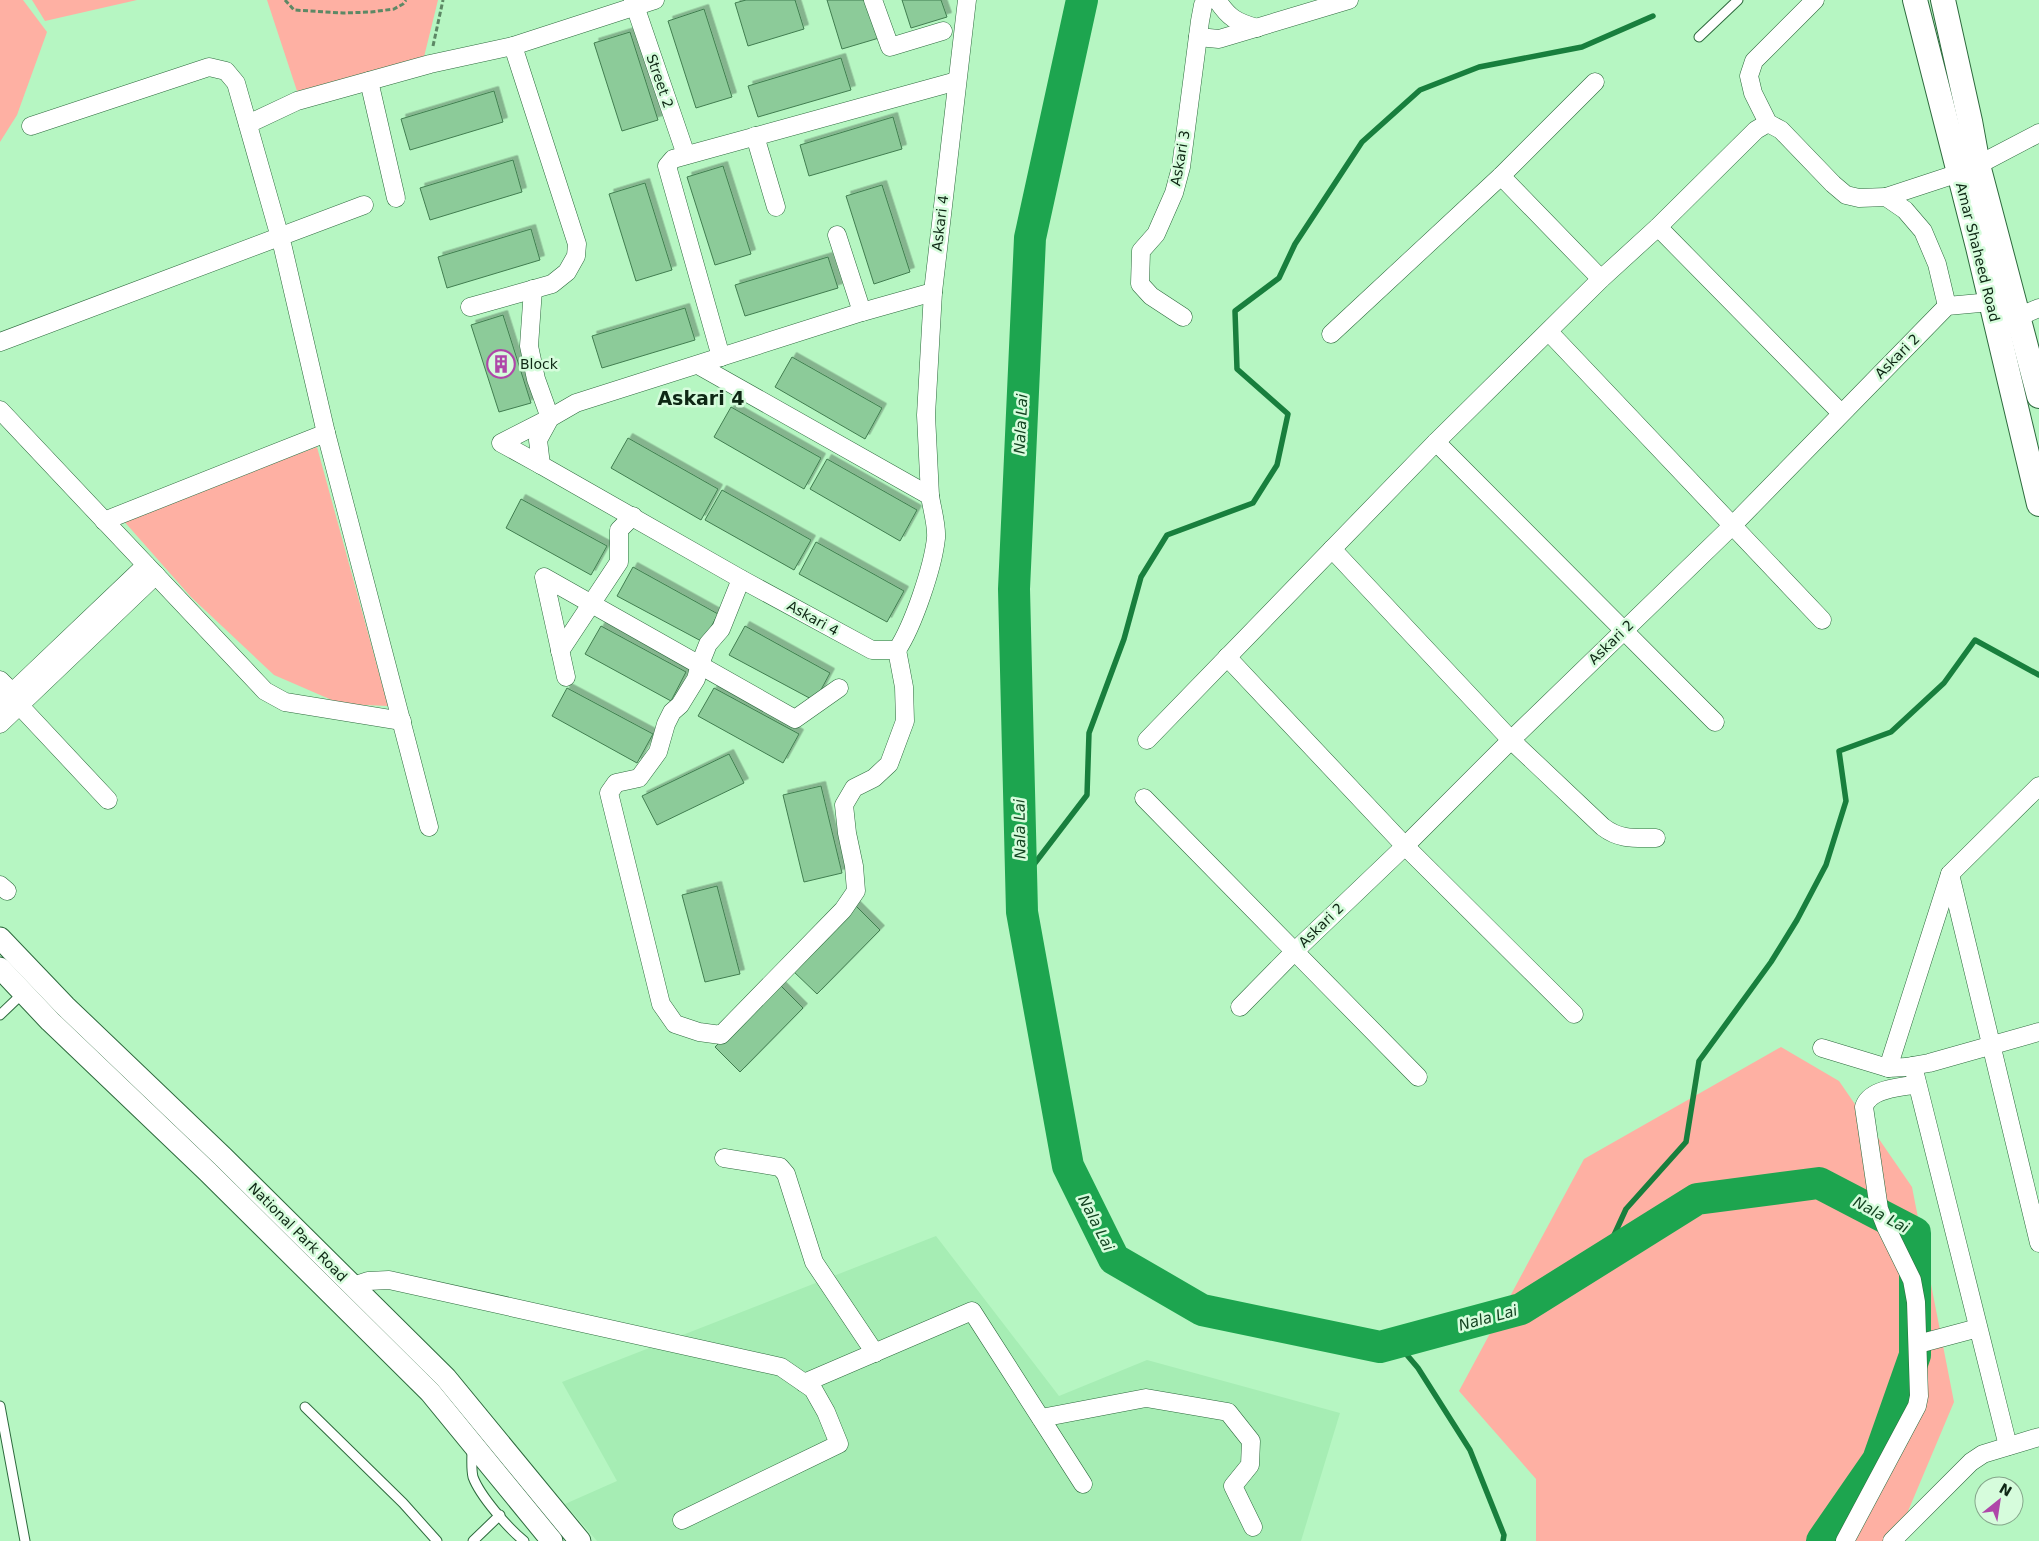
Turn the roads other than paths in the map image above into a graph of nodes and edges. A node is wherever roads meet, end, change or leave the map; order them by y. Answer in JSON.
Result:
{"nodes":[{"id":1,"x":655,"y":0,"type":"edge"},
{"id":2,"x":873,"y":0,"type":"edge"},
{"id":3,"x":967,"y":0,"type":"edge"},
{"id":4,"x":1207,"y":0,"type":"edge"},
{"id":5,"x":1217,"y":0,"type":"edge"},
{"id":6,"x":1350,"y":0,"type":"edge"},
{"id":7,"x":1738,"y":0,"type":"edge"},
{"id":8,"x":1815,"y":0,"type":"edge"},
{"id":9,"x":1915,"y":0,"type":"edge"},
{"id":10,"x":1943,"y":0,"type":"edge"},
{"id":11,"x":634,"y":3,"type":"edge"},
{"id":12,"x":1257,"y":28,"type":"junction"},
{"id":13,"x":943,"y":31,"type":"dead end"},
{"id":14,"x":1198,"y":37,"type":"junction"},
{"id":15,"x":1700,"y":37,"type":"dead end"},
{"id":16,"x":513,"y":46,"type":"junction"},
{"id":17,"x":369,"y":81,"type":"junction"},
{"id":18,"x":957,"y":81,"type":"junction"},
{"id":19,"x":1595,"y":82,"type":"dead end"},
{"id":20,"x":1768,"y":123,"type":"junction"},
{"id":21,"x":248,"y":124,"type":"junction"},
{"id":22,"x":31,"y":126,"type":"dead end"},
{"id":23,"x":2039,"y":134,"type":"edge"},
{"id":24,"x":755,"y":136,"type":"junction"},
{"id":25,"x":686,"y":155,"type":"junction"},
{"id":26,"x":1968,"y":169,"type":"junction"},
{"id":27,"x":1501,"y":176,"type":"junction"},
{"id":28,"x":396,"y":198,"type":"dead end"},
{"id":29,"x":1886,"y":198,"type":"junction"},
{"id":30,"x":364,"y":205,"type":"dead end"},
{"id":31,"x":776,"y":207,"type":"dead end"},
{"id":32,"x":1658,"y":227,"type":"junction"},
{"id":33,"x":837,"y":235,"type":"dead end"},
{"id":34,"x":280,"y":237,"type":"junction"},
{"id":35,"x":1600,"y":279,"type":"junction"},
{"id":36,"x":533,"y":289,"type":"junction"},
{"id":37,"x":933,"y":292,"type":"junction"},
{"id":38,"x":1991,"y":302,"type":"junction"},
{"id":39,"x":1947,"y":306,"type":"junction"},
{"id":40,"x":470,"y":307,"type":"dead end"},
{"id":41,"x":862,"y":312,"type":"junction"},
{"id":42,"x":2029,"y":312,"type":"edge"},
{"id":43,"x":1183,"y":317,"type":"dead end"},
{"id":44,"x":1549,"y":332,"type":"junction"},
{"id":45,"x":1331,"y":334,"type":"dead end"},
{"id":46,"x":0,"y":342,"type":"edge"},
{"id":47,"x":721,"y":357,"type":"junction"},
{"id":48,"x":698,"y":365,"type":"junction"},
{"id":49,"x":2039,"y":396,"type":"edge"},
{"id":50,"x":0,"y":410,"type":"edge"},
{"id":51,"x":1841,"y":413,"type":"junction"},
{"id":52,"x":550,"y":418,"type":"junction"},
{"id":53,"x":326,"y":433,"type":"junction"},
{"id":54,"x":1436,"y":442,"type":"junction"},
{"id":55,"x":541,"y":465,"type":"junction"},
{"id":56,"x":930,"y":496,"type":"junction"},
{"id":57,"x":2039,"y":504,"type":"edge"},
{"id":58,"x":633,"y":516,"type":"junction"},
{"id":59,"x":104,"y":521,"type":"junction"},
{"id":60,"x":1731,"y":527,"type":"junction"},
{"id":61,"x":1332,"y":549,"type":"junction"},
{"id":62,"x":151,"y":570,"type":"junction"},
{"id":63,"x":741,"y":579,"type":"junction"},
{"id":64,"x":591,"y":604,"type":"junction"},
{"id":65,"x":1822,"y":620,"type":"dead end"},
{"id":66,"x":1624,"y":630,"type":"junction"},
{"id":67,"x":897,"y":650,"type":"junction"},
{"id":68,"x":560,"y":651,"type":"junction"},
{"id":69,"x":1227,"y":657,"type":"junction"},
{"id":70,"x":700,"y":664,"type":"junction"},
{"id":71,"x":566,"y":677,"type":"dead end"},
{"id":72,"x":840,"y":688,"type":"dead end"},
{"id":73,"x":8,"y":695,"type":"edge"},
{"id":74,"x":402,"y":721,"type":"junction"},
{"id":75,"x":1715,"y":722,"type":"dead end"},
{"id":76,"x":0,"y":724,"type":"edge"},
{"id":77,"x":1147,"y":740,"type":"dead end"},
{"id":78,"x":1511,"y":740,"type":"junction"},
{"id":79,"x":2039,"y":786,"type":"edge"},
{"id":80,"x":1144,"y":798,"type":"dead end"},
{"id":81,"x":108,"y":800,"type":"dead end"},
{"id":82,"x":429,"y":827,"type":"dead end"},
{"id":83,"x":1656,"y":838,"type":"dead end"},
{"id":84,"x":1405,"y":846,"type":"junction"},
{"id":85,"x":1950,"y":874,"type":"junction"},
{"id":86,"x":0,"y":938,"type":"edge"},
{"id":87,"x":1294,"y":952,"type":"junction"},
{"id":88,"x":0,"y":968,"type":"edge"},
{"id":89,"x":23,"y":993,"type":"junction"},
{"id":90,"x":1240,"y":1007,"type":"dead end"},
{"id":91,"x":1574,"y":1014,"type":"dead end"},
{"id":92,"x":0,"y":1015,"type":"edge"},
{"id":93,"x":2039,"y":1032,"type":"edge"},
{"id":94,"x":1992,"y":1046,"type":"junction"},
{"id":95,"x":1822,"y":1048,"type":"dead end"},
{"id":96,"x":1913,"y":1066,"type":"junction"},
{"id":97,"x":1888,"y":1068,"type":"junction"},
{"id":98,"x":1418,"y":1076,"type":"dead end"},
{"id":99,"x":1917,"y":1084,"type":"junction"},
{"id":100,"x":724,"y":1158,"type":"dead end"},
{"id":101,"x":2039,"y":1243,"type":"edge"},
{"id":102,"x":352,"y":1286,"type":"junction"},
{"id":103,"x":1978,"y":1328,"type":"junction"},
{"id":104,"x":1918,"y":1344,"type":"junction"},
{"id":105,"x":875,"y":1353,"type":"junction"},
{"id":106,"x":804,"y":1383,"type":"junction"},
{"id":107,"x":305,"y":1407,"type":"dead end"},
{"id":108,"x":1,"y":1411,"type":"edge"},
{"id":109,"x":1041,"y":1418,"type":"junction"},
{"id":110,"x":2039,"y":1437,"type":"edge"},
{"id":111,"x":472,"y":1443,"type":"junction"},
{"id":112,"x":2008,"y":1446,"type":"junction"},
{"id":113,"x":1083,"y":1484,"type":"dead end"},
{"id":114,"x":500,"y":1515,"type":"junction"},
{"id":115,"x":682,"y":1520,"type":"dead end"},
{"id":116,"x":1252,"y":1527,"type":"dead end"},
{"id":117,"x":25,"y":1541,"type":"edge"},
{"id":118,"x":437,"y":1541,"type":"edge"},
{"id":119,"x":473,"y":1541,"type":"edge"},
{"id":120,"x":524,"y":1541,"type":"edge"},
{"id":121,"x":552,"y":1541,"type":"edge"},
{"id":122,"x":580,"y":1541,"type":"edge"},
{"id":123,"x":1845,"y":1541,"type":"edge"},
{"id":124,"x":1892,"y":1541,"type":"edge"}],
"edges":[{"from":1,"to":11,"type":"street"},
{"from":2,"to":13,"type":"street"},
{"from":3,"to":18,"type":"street","name":"Askari 4"},
{"from":4,"to":14,"type":"street","name":"Askari 3"},
{"from":5,"to":12,"type":"street"},
{"from":6,"to":12,"type":"street"},
{"from":7,"to":15,"type":"lane"},
{"from":8,"to":20,"type":"street"},
{"from":9,"to":26,"type":"main road","name":"Amar Shaheed Road"},
{"from":10,"to":26,"type":"main road","name":"Amar Shaheed Road"},
{"from":11,"to":16,"type":"street"},
{"from":11,"to":25,"type":"street","name":"Street 2"},
{"from":12,"to":14,"type":"street"},
{"from":14,"to":43,"type":"street","name":"Askari 3"},
{"from":16,"to":17,"type":"street"},
{"from":16,"to":36,"type":"street"},
{"from":17,"to":21,"type":"street"},
{"from":17,"to":28,"type":"street"},
{"from":18,"to":24,"type":"street"},
{"from":18,"to":37,"type":"street","name":"Askari 4"},
{"from":19,"to":27,"type":"street"},
{"from":20,"to":29,"type":"street"},
{"from":20,"to":32,"type":"street"},
{"from":21,"to":22,"type":"street"},
{"from":21,"to":34,"type":"street"},
{"from":23,"to":26,"type":"street"},
{"from":24,"to":25,"type":"street"},
{"from":24,"to":31,"type":"street"},
{"from":25,"to":47,"type":"street"},
{"from":26,"to":29,"type":"street"},
{"from":26,"to":38,"type":"main road","name":"Amar Shaheed Road"},
{"from":26,"to":42,"type":"main road","name":"Amar Shaheed Road"},
{"from":27,"to":35,"type":"street"},
{"from":27,"to":45,"type":"street"},
{"from":29,"to":39,"type":"street"},
{"from":30,"to":34,"type":"street"},
{"from":32,"to":35,"type":"street"},
{"from":32,"to":51,"type":"street"},
{"from":33,"to":41,"type":"street"},
{"from":34,"to":46,"type":"street"},
{"from":34,"to":53,"type":"street"},
{"from":35,"to":44,"type":"street"},
{"from":36,"to":40,"type":"street"},
{"from":36,"to":52,"type":"street"},
{"from":37,"to":41,"type":"street"},
{"from":37,"to":56,"type":"street","name":"Askari 4"},
{"from":38,"to":39,"type":"street"},
{"from":38,"to":57,"type":"main road","name":"Amar Shaheed Road"},
{"from":39,"to":51,"type":"street","name":"Askari 2"},
{"from":41,"to":47,"type":"street"},
{"from":42,"to":49,"type":"main road","name":"Amar Shaheed Road"},
{"from":44,"to":54,"type":"street"},
{"from":44,"to":60,"type":"street"},
{"from":47,"to":48,"type":"street"},
{"from":48,"to":52,"type":"street"},
{"from":48,"to":56,"type":"street"},
{"from":50,"to":59,"type":"street"},
{"from":51,"to":60,"type":"street","name":"Askari 2"},
{"from":52,"to":55,"type":"street"},
{"from":52,"to":55,"type":"street","name":"Askari 4"},
{"from":53,"to":59,"type":"street"},
{"from":53,"to":74,"type":"street"},
{"from":54,"to":61,"type":"street"},
{"from":54,"to":66,"type":"street"},
{"from":55,"to":58,"type":"street","name":"Askari 4"},
{"from":56,"to":67,"type":"street"},
{"from":58,"to":63,"type":"street","name":"Askari 4"},
{"from":58,"to":64,"type":"street"},
{"from":59,"to":62,"type":"street"},
{"from":60,"to":65,"type":"street"},
{"from":60,"to":66,"type":"street","name":"Askari 2"},
{"from":61,"to":69,"type":"street"},
{"from":61,"to":78,"type":"street"},
{"from":62,"to":73,"type":"street"},
{"from":62,"to":74,"type":"street"},
{"from":63,"to":67,"type":"street","name":"Askari 4"},
{"from":63,"to":70,"type":"street"},
{"from":64,"to":68,"type":"street"},
{"from":64,"to":68,"type":"street"},
{"from":64,"to":70,"type":"street"},
{"from":66,"to":75,"type":"street"},
{"from":66,"to":78,"type":"street","name":"Askari 2"},
{"from":67,"to":70,"type":"street"},
{"from":68,"to":71,"type":"street"},
{"from":69,"to":77,"type":"street"},
{"from":69,"to":84,"type":"street"},
{"from":70,"to":72,"type":"street"},
{"from":73,"to":76,"type":"street"},
{"from":73,"to":81,"type":"street"},
{"from":74,"to":82,"type":"street"},
{"from":78,"to":83,"type":"street"},
{"from":78,"to":84,"type":"street","name":"Askari 2"},
{"from":79,"to":85,"type":"street"},
{"from":80,"to":87,"type":"street"},
{"from":84,"to":87,"type":"street","name":"Askari 2"},
{"from":84,"to":91,"type":"street"},
{"from":85,"to":94,"type":"street"},
{"from":85,"to":97,"type":"street"},
{"from":86,"to":102,"type":"street","name":"National Park Road"},
{"from":87,"to":90,"type":"street","name":"Askari 2"},
{"from":87,"to":98,"type":"street"},
{"from":88,"to":89,"type":"street","name":"National Park Road"},
{"from":89,"to":92,"type":"lane"},
{"from":89,"to":111,"type":"street","name":"National Park Road"},
{"from":93,"to":94,"type":"street"},
{"from":94,"to":96,"type":"street"},
{"from":94,"to":101,"type":"street"},
{"from":95,"to":97,"type":"street"},
{"from":96,"to":97,"type":"street"},
{"from":96,"to":99,"type":"street"},
{"from":99,"to":103,"type":"street"},
{"from":99,"to":104,"type":"street"},
{"from":100,"to":105,"type":"street"},
{"from":102,"to":106,"type":"street"},
{"from":102,"to":122,"type":"street","name":"National Park Road"},
{"from":103,"to":104,"type":"street"},
{"from":103,"to":112,"type":"street"},
{"from":104,"to":123,"type":"street"},
{"from":105,"to":106,"type":"street"},
{"from":105,"to":109,"type":"street"},
{"from":106,"to":115,"type":"street"},
{"from":107,"to":118,"type":"lane"},
{"from":108,"to":117,"type":"lane"},
{"from":109,"to":113,"type":"street"},
{"from":109,"to":116,"type":"street"},
{"from":110,"to":112,"type":"street"},
{"from":111,"to":114,"type":"lane"},
{"from":111,"to":121,"type":"street","name":"National Park Road"},
{"from":112,"to":124,"type":"street"},
{"from":114,"to":119,"type":"lane"},
{"from":114,"to":120,"type":"lane"}]}
